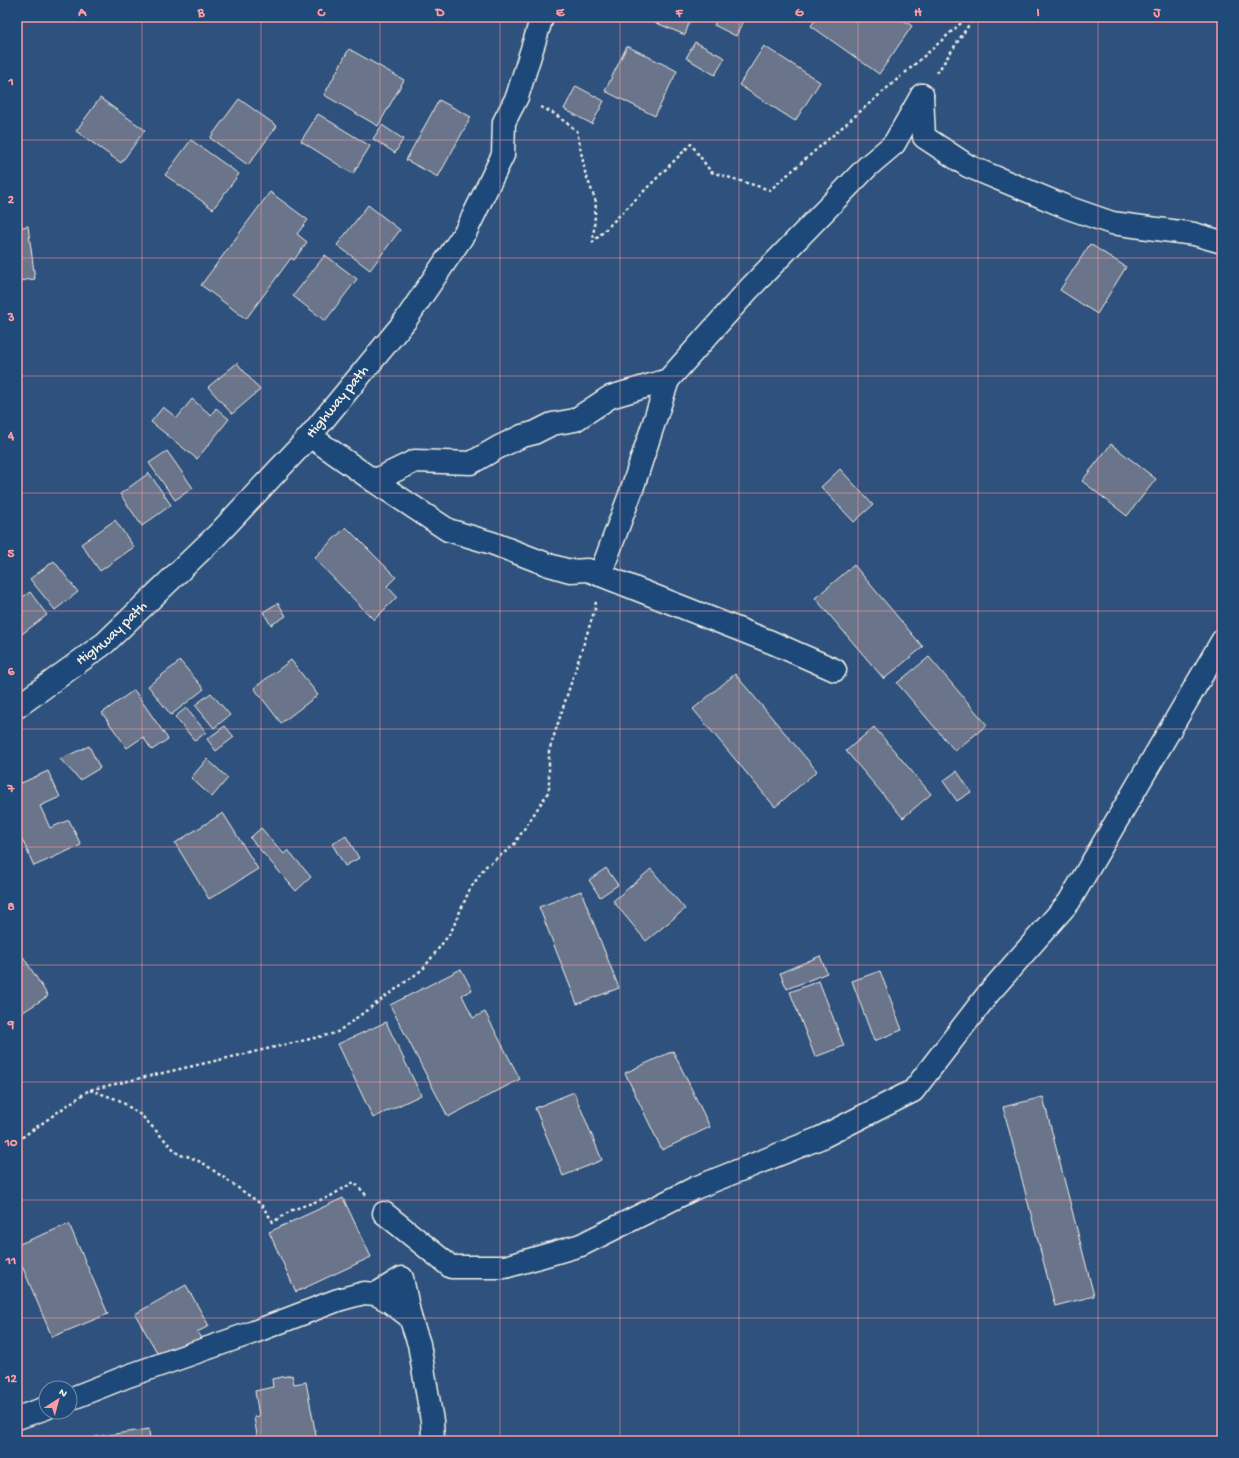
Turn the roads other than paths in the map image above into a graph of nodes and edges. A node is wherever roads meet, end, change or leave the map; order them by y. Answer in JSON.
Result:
{"nodes":[{"id":1,"x":542,"y":17,"type":"edge"},
{"id":2,"x":1222,"y":242,"type":"edge"},
{"id":3,"x":668,"y":380,"type":"junction"},
{"id":4,"x":310,"y":436,"type":"junction"},
{"id":5,"x":374,"y":481,"type":"junction"},
{"id":6,"x":600,"y":575,"type":"junction"},
{"id":7,"x":1222,"y":641,"type":"edge"},
{"id":8,"x":834,"y":670,"type":"dead end"},
{"id":9,"x":17,"y":706,"type":"edge"},
{"id":10,"x":384,"y":1213,"type":"road end"},
{"id":11,"x":78,"y":1395,"type":"edge"},
{"id":12,"x":38,"y":1411,"type":"edge"},
{"id":13,"x":17,"y":1418,"type":"edge"},
{"id":14,"x":433,"y":1441,"type":"edge"}],
"edges":[{"from":1,"to":4,"type":"street","name":"Highway path"},
{"from":2,"to":3,"type":"street"},
{"from":3,"to":5,"type":"street"},
{"from":3,"to":6,"type":"street"},
{"from":4,"to":5,"type":"street"},
{"from":4,"to":9,"type":"street","name":"Highway path"},
{"from":5,"to":6,"type":"street"},
{"from":6,"to":8,"type":"street"},
{"from":7,"to":10,"type":"street"},
{"from":11,"to":14,"type":"street"},
{"from":12,"to":13,"type":"street"}]}
